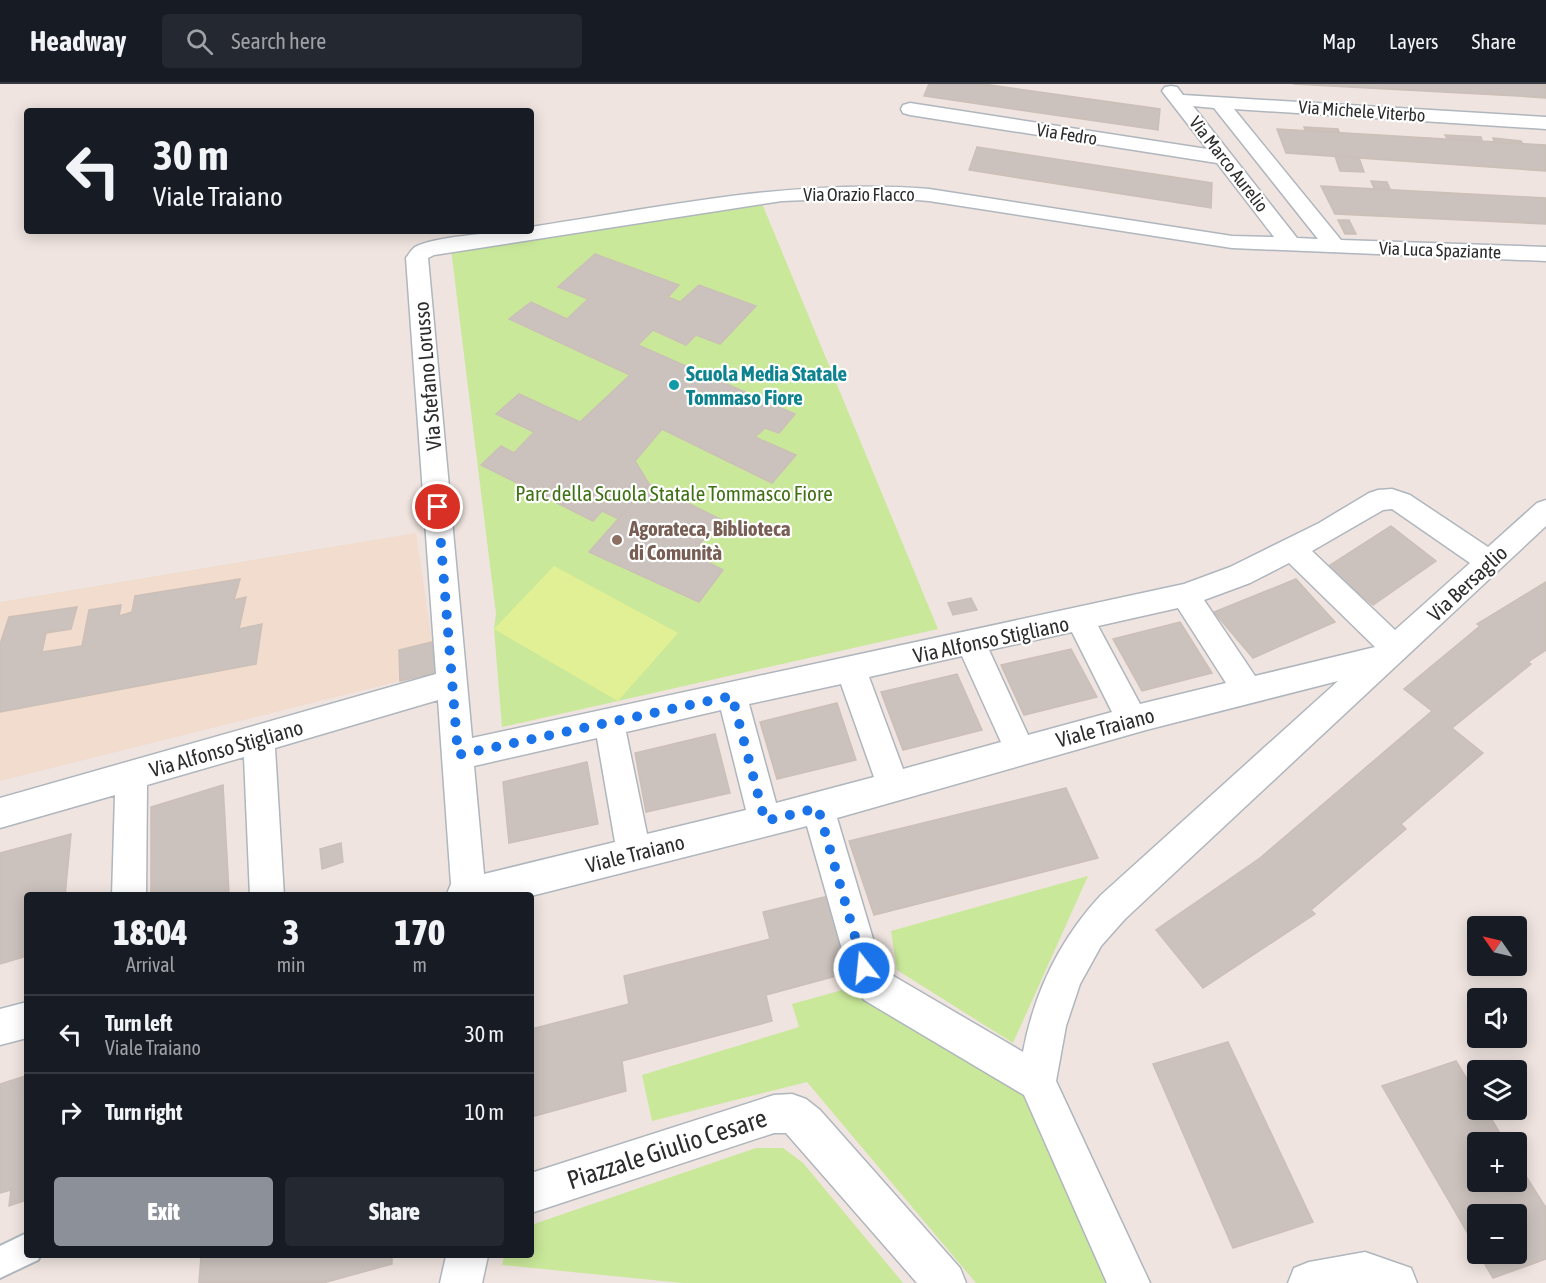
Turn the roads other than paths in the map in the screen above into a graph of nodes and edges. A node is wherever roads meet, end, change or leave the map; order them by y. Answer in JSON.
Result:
{"nodes":[{"id":1,"x":1165,"y":84,"type":"edge"},
{"id":2,"x":1178,"y":100,"type":"junction"},
{"id":3,"x":1220,"y":102,"type":"junction"},
{"id":4,"x":910,"y":109,"type":"dead end"},
{"id":5,"x":1546,"y":123,"type":"edge"},
{"id":6,"x":1224,"y":158,"type":"junction"},
{"id":7,"x":534,"y":233,"type":"edge"},
{"id":8,"x":527,"y":234,"type":"edge"},
{"id":9,"x":1291,"y":245,"type":"junction"},
{"id":10,"x":1334,"y":246,"type":"junction"},
{"id":11,"x":420,"y":253,"type":"joint"},
{"id":12,"x":1546,"y":254,"type":"edge"},
{"id":13,"x":1542,"y":518,"type":"edge"},
{"id":14,"x":1292,"y":549,"type":"junction"},
{"id":15,"x":1490,"y":562,"type":"junction"},
{"id":16,"x":1185,"y":596,"type":"junction"},
{"id":17,"x":1080,"y":620,"type":"junction"},
{"id":18,"x":971,"y":644,"type":"junction"},
{"id":19,"x":1392,"y":652,"type":"junction"},
{"id":20,"x":851,"y":670,"type":"junction"},
{"id":21,"x":452,"y":683,"type":"junction"},
{"id":22,"x":1248,"y":691,"type":"junction"},
{"id":23,"x":732,"y":696,"type":"junction"},
{"id":24,"x":1132,"y":719,"type":"junction"},
{"id":25,"x":609,"y":722,"type":"junction"},
{"id":26,"x":259,"y":739,"type":"junction"},
{"id":27,"x":1020,"y":751,"type":"junction"},
{"id":28,"x":458,"y":755,"type":"junction"},
{"id":29,"x":130,"y":775,"type":"junction"},
{"id":30,"x":892,"y":787,"type":"junction"},
{"id":31,"x":818,"y":808,"type":"junction"},
{"id":32,"x":0,"y":813,"type":"edge"},
{"id":33,"x":765,"y":821,"type":"junction"},
{"id":34,"x":634,"y":853,"type":"junction"},
{"id":35,"x":129,"y":892,"type":"edge"},
{"id":36,"x":267,"y":892,"type":"edge"},
{"id":37,"x":466,"y":892,"type":"edge"},
{"id":38,"x":478,"y":892,"type":"edge"},
{"id":39,"x":24,"y":1021,"type":"edge"},
{"id":40,"x":0,"y":1027,"type":"edge"},
{"id":41,"x":1037,"y":1082,"type":"junction"},
{"id":42,"x":534,"y":1192,"type":"edge"},
{"id":43,"x":24,"y":1250,"type":"edge"},
{"id":44,"x":467,"y":1258,"type":"edge"},
{"id":45,"x":0,"y":1262,"type":"edge"},
{"id":46,"x":461,"y":1283,"type":"edge"},
{"id":47,"x":945,"y":1283,"type":"edge"},
{"id":48,"x":1129,"y":1283,"type":"edge"},
{"id":49,"x":1309,"y":1283,"type":"edge"},
{"id":50,"x":1396,"y":1283,"type":"edge"}],
"edges":[{"from":1,"to":2,"type":"street","name":"Via Marco Aurelio"},
{"from":2,"to":3,"type":"street","name":"Via Michele Viterbo"},
{"from":2,"to":6,"type":"street","name":"Via Marco Aurelio"},
{"from":3,"to":5,"type":"street","name":"Via Michele Viterbo"},
{"from":3,"to":10,"type":"street","name":"Via Marco Aurelio"},
{"from":4,"to":6,"type":"street","name":"Via Fedro"},
{"from":6,"to":9,"type":"street","name":"Via Marco Aurelio"},
{"from":7,"to":9,"type":"street","name":"Via Orazio Flacco"},
{"from":8,"to":11,"type":"street","name":"Via Orazio Flacco"},
{"from":9,"to":10,"type":"street","name":"Via Orazio Flacco"},
{"from":10,"to":12,"type":"street","name":"Via Luca Spaziante"},
{"from":11,"to":21,"type":"street","name":"Via Stefano Lorusso"},
{"from":13,"to":15,"type":"street","name":"Via Bersaglio"},
{"from":14,"to":15,"type":"street","name":"Via Alfonso Stigliano"},
{"from":14,"to":16,"type":"street","name":"Via Alfonso Stigliano"},
{"from":14,"to":19,"type":"street"},
{"from":15,"to":19,"type":"street","name":"Via Bersaglio"},
{"from":16,"to":17,"type":"street","name":"Via Alfonso Stigliano"},
{"from":16,"to":22,"type":"street"},
{"from":17,"to":18,"type":"street","name":"Via Alfonso Stigliano"},
{"from":17,"to":24,"type":"street"},
{"from":18,"to":20,"type":"street","name":"Via Alfonso Stigliano"},
{"from":18,"to":27,"type":"street"},
{"from":19,"to":22,"type":"street","name":"Viale Traiano"},
{"from":19,"to":41,"type":"street"},
{"from":20,"to":23,"type":"street","name":"Via Alfonso Stigliano"},
{"from":20,"to":30,"type":"street"},
{"from":21,"to":26,"type":"street","name":"Via Alfonso Stigliano"},
{"from":21,"to":28,"type":"street","name":"Via Stefano Lorusso"},
{"from":22,"to":24,"type":"street","name":"Viale Traiano"},
{"from":23,"to":25,"type":"street","name":"Via Alfonso Stigliano"},
{"from":23,"to":33,"type":"street"},
{"from":24,"to":27,"type":"street","name":"Viale Traiano"},
{"from":25,"to":28,"type":"street","name":"Via Alfonso Stigliano"},
{"from":25,"to":34,"type":"street"},
{"from":26,"to":29,"type":"street","name":"Via Alfonso Stigliano"},
{"from":26,"to":36,"type":"street"},
{"from":27,"to":30,"type":"street","name":"Viale Traiano"},
{"from":28,"to":37,"type":"street","name":"Via Stefano Lorusso"},
{"from":29,"to":32,"type":"street","name":"Via Alfonso Stigliano"},
{"from":29,"to":35,"type":"street"},
{"from":30,"to":31,"type":"street","name":"Viale Traiano"},
{"from":31,"to":33,"type":"street","name":"Viale Traiano"},
{"from":31,"to":41,"type":"street"},
{"from":33,"to":34,"type":"street","name":"Viale Traiano"},
{"from":34,"to":38,"type":"street","name":"Viale Traiano"},
{"from":39,"to":40,"type":"street"},
{"from":41,"to":48,"type":"street"},
{"from":42,"to":47,"type":"street","name":"Piazzale Giulio Cesare"},
{"from":43,"to":45,"type":"street"},
{"from":44,"to":46,"type":"street"},
{"from":49,"to":50,"type":"street"}]}
